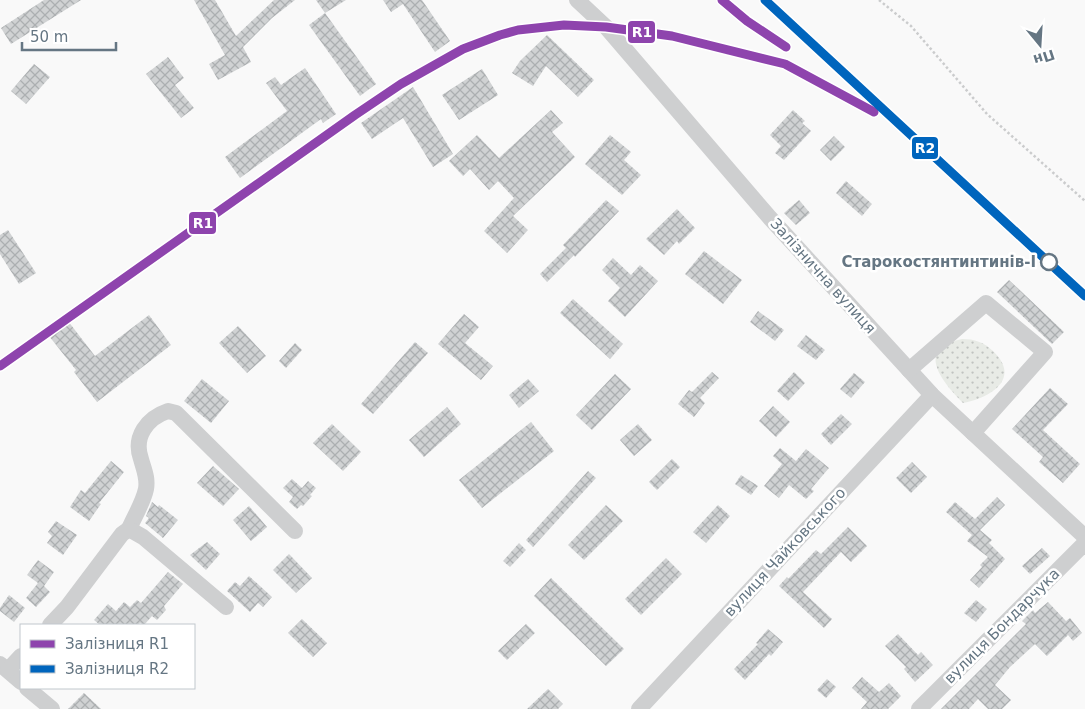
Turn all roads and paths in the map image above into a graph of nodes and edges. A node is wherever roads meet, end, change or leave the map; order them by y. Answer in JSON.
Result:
{"nodes":[{"id":1,"x":578,"y":0,"type":"edge"},
{"id":2,"x":880,"y":0,"type":"edge"},
{"id":3,"x":1085,"y":201,"type":"edge"},
{"id":4,"x":909,"y":370,"type":"junction"},
{"id":5,"x":932,"y":395,"type":"junction"},
{"id":6,"x":973,"y":433,"type":"junction"},
{"id":7,"x":129,"y":529,"type":"junction"},
{"id":8,"x":295,"y":531,"type":"dead end"},
{"id":9,"x":1085,"y":537,"type":"edge"},
{"id":10,"x":1085,"y":542,"type":"edge"},
{"id":11,"x":226,"y":607,"type":"dead end"},
{"id":12,"x":51,"y":624,"type":"edge"},
{"id":13,"x":20,"y":657,"type":"edge"},
{"id":14,"x":4,"y":667,"type":"edge"},
{"id":15,"x":20,"y":681,"type":"edge"},
{"id":16,"x":28,"y":689,"type":"edge"},
{"id":17,"x":52,"y":709,"type":"edge"},
{"id":18,"x":638,"y":709,"type":"edge"},
{"id":19,"x":918,"y":709,"type":"edge"}],
"edges":[{"from":1,"to":4,"type":"street","name":"Залізнична вулиця"},
{"from":2,"to":3,"type":"path"},
{"from":4,"to":5,"type":"street","name":"Залізнична вулиця"},
{"from":4,"to":6,"type":"street"},
{"from":5,"to":6,"type":"street","name":"Залізнична вулиця"},
{"from":5,"to":18,"type":"street","name":"вулиця Чайковського"},
{"from":6,"to":9,"type":"street","name":"Залізнична вулиця"},
{"from":7,"to":8,"type":"street"},
{"from":7,"to":11,"type":"street"},
{"from":7,"to":12,"type":"street"},
{"from":10,"to":19,"type":"street","name":"вулиця Бондарчука"},
{"from":13,"to":14,"type":"street"},
{"from":14,"to":15,"type":"street"},
{"from":16,"to":17,"type":"street"}]}
